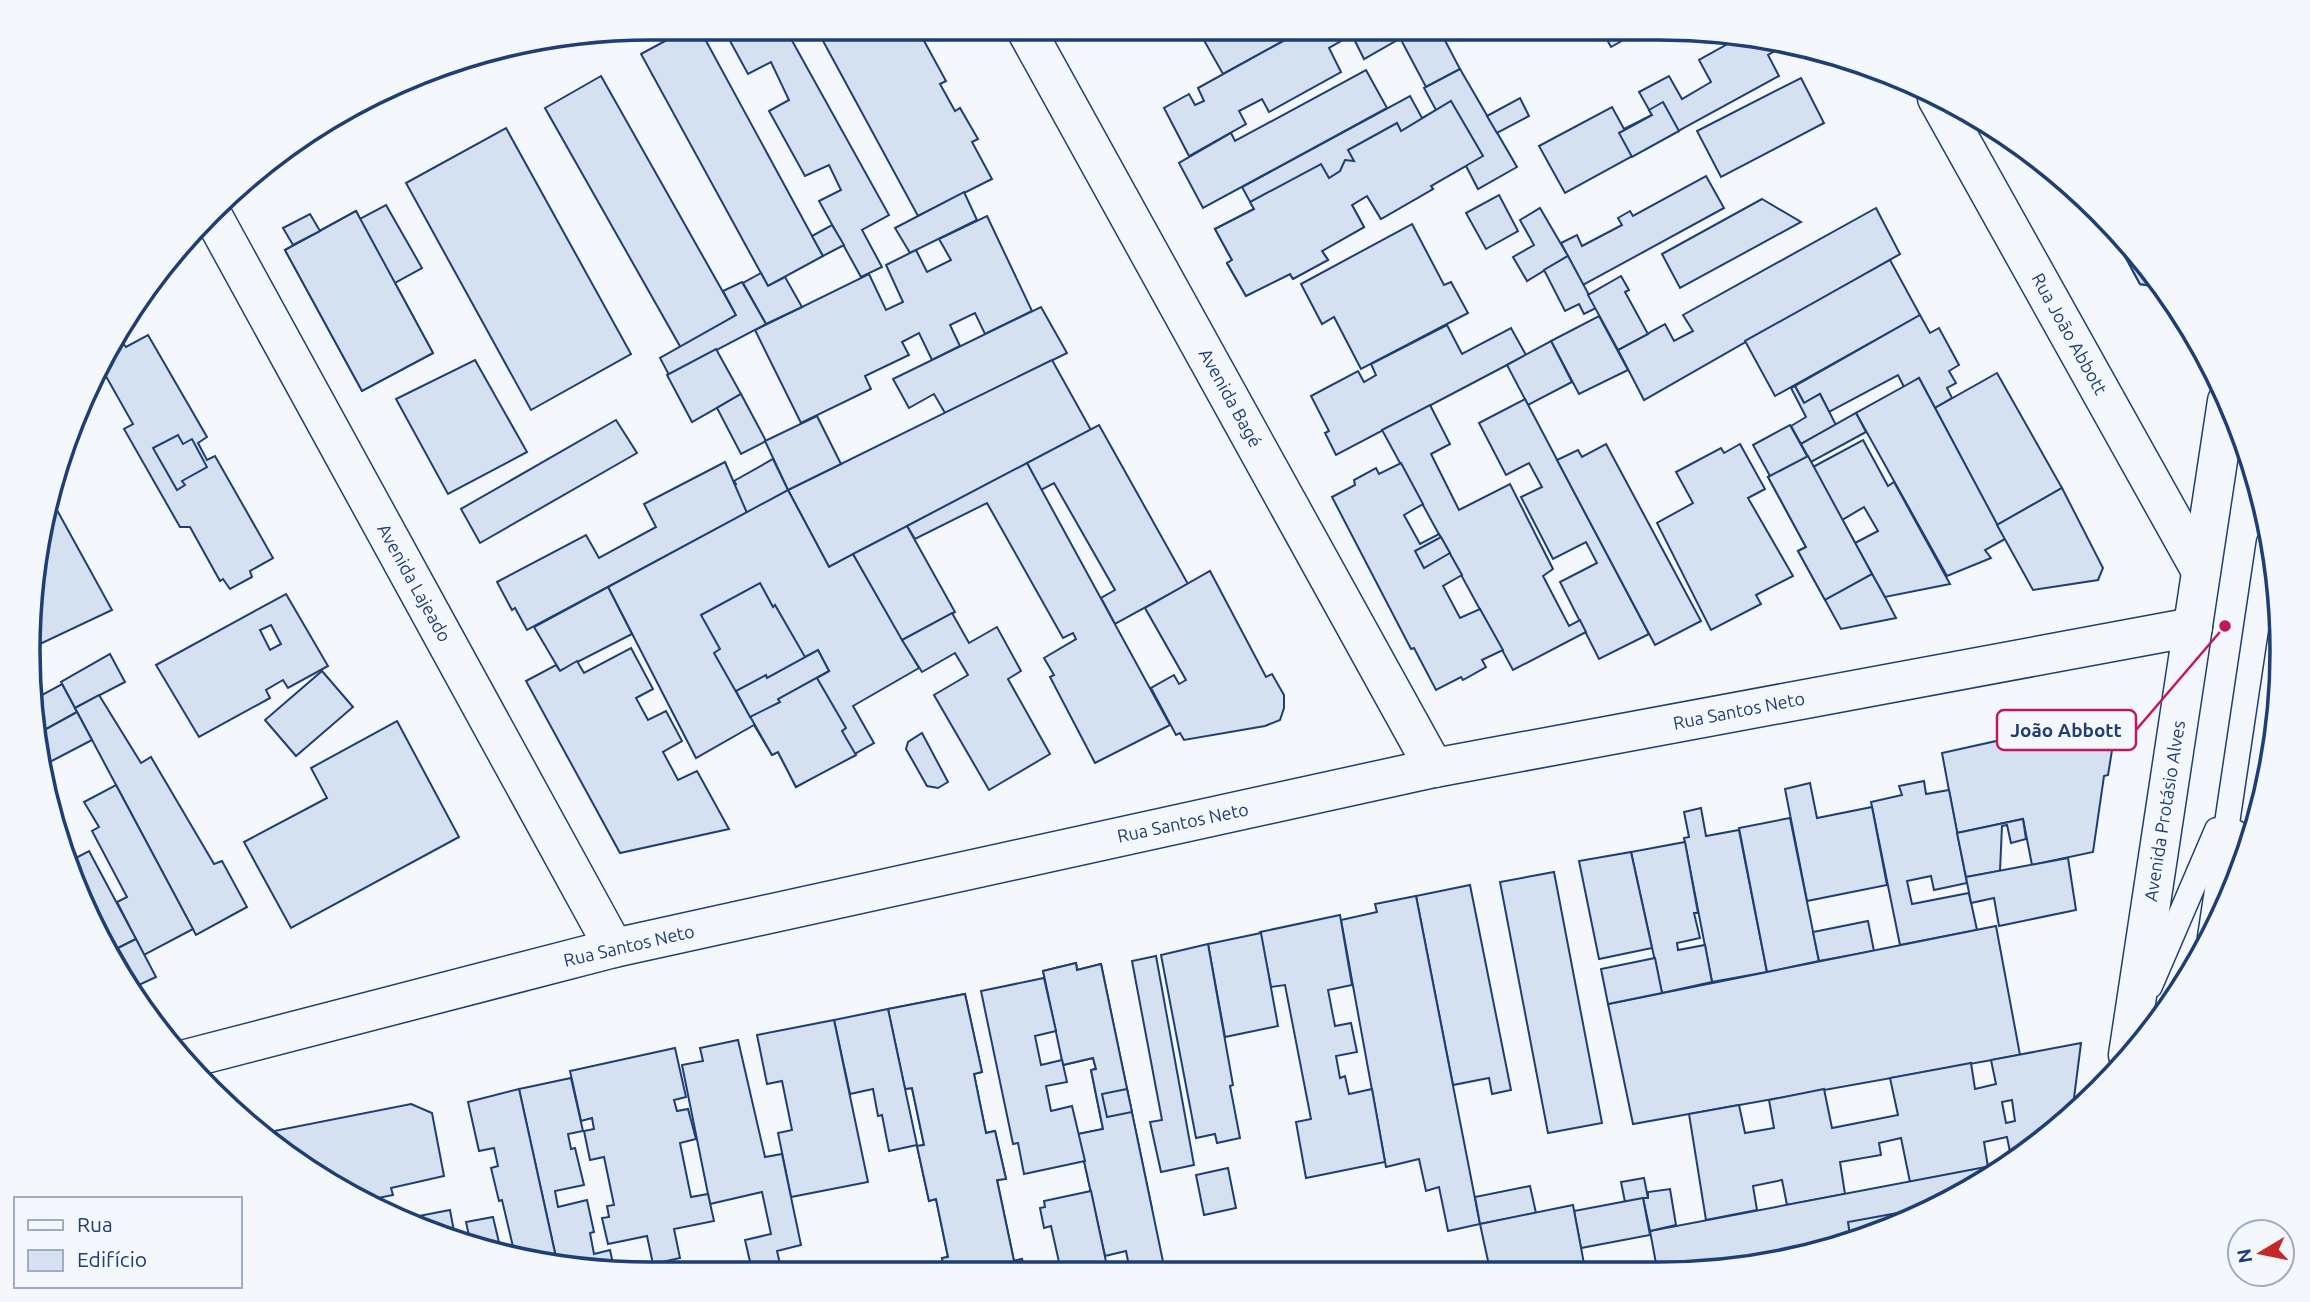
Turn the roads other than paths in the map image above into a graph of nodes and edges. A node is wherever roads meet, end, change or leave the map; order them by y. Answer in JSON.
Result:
{"nodes":[{"id":1,"x":1031,"y":40,"type":"edge"},
{"id":2,"x":1945,"y":111,"type":"edge"},
{"id":3,"x":216,"y":222,"type":"edge"},
{"id":4,"x":2224,"y":420,"type":"edge"},
{"id":5,"x":2201,"y":570,"type":"junction"},
{"id":6,"x":2265,"y":570,"type":"edge"},
{"id":7,"x":2193,"y":627,"type":"junction"},
{"id":8,"x":1434,"y":768,"type":"junction"},
{"id":9,"x":2231,"y":797,"type":"junction"},
{"id":10,"x":2236,"y":849,"type":"edge"},
{"id":11,"x":2215,"y":903,"type":"edge"},
{"id":12,"x":614,"y":948,"type":"junction"},
{"id":13,"x":2130,"y":1040,"type":"edge"},
{"id":14,"x":195,"y":1057,"type":"edge"}],
"edges":[{"from":1,"to":8,"type":"street","name":"Avenida Bagé"},
{"from":2,"to":5,"type":"street","name":"Rua João Abbott"},
{"from":3,"to":12,"type":"street","name":"Avenida Lajeado"},
{"from":4,"to":5,"type":"street","name":"Avenida Protásio Alves"},
{"from":5,"to":7,"type":"street","name":"Avenida Protásio Alves"},
{"from":6,"to":9,"type":"lane"},
{"from":7,"to":8,"type":"street","name":"Rua Santos Neto"},
{"from":7,"to":13,"type":"street","name":"Avenida Protásio Alves"},
{"from":8,"to":12,"type":"street","name":"Rua Santos Neto"},
{"from":9,"to":10,"type":"lane"},
{"from":9,"to":11,"type":"lane"},
{"from":9,"to":13,"type":"lane"},
{"from":12,"to":14,"type":"street","name":"Rua Santos Neto"}]}
